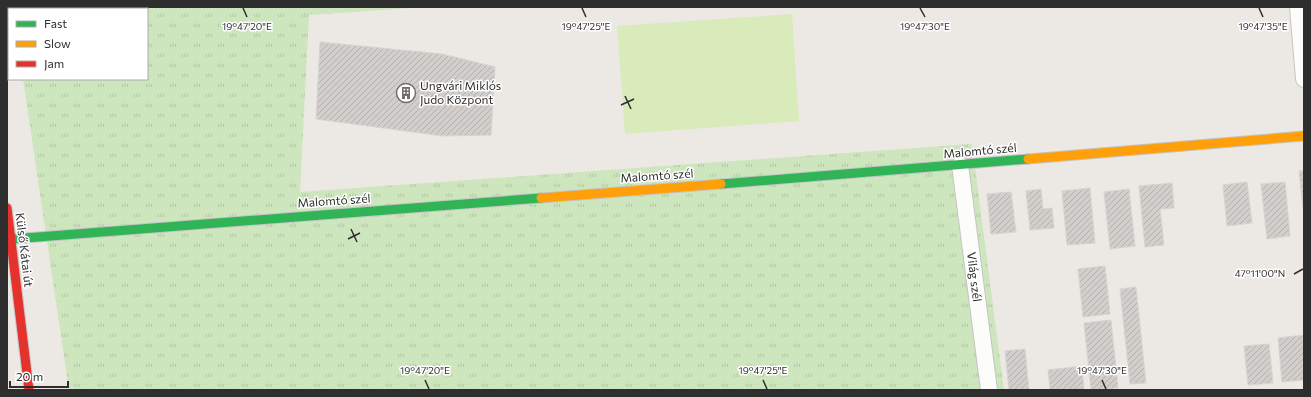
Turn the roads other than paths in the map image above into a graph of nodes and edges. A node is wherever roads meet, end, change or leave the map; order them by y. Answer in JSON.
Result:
{"nodes":[{"id":1,"x":1298,"y":7,"type":"edge"},
{"id":2,"x":1304,"y":79,"type":"edge"},
{"id":3,"x":1304,"y":136,"type":"edge"},
{"id":4,"x":960,"y":165,"type":"junction"},
{"id":5,"x":7,"y":208,"type":"edge"},
{"id":6,"x":12,"y":239,"type":"junction"},
{"id":7,"x":29,"y":390,"type":"edge"},
{"id":8,"x":989,"y":390,"type":"edge"}],
"edges":[{"from":1,"to":2,"type":"street"},
{"from":3,"to":4,"type":"street","name":"Malomtó szél"},
{"from":4,"to":6,"type":"street","name":"Malomtó szél"},
{"from":4,"to":8,"type":"street","name":"Világ szél"},
{"from":5,"to":6,"type":"street","name":"Külső Kátai út"},
{"from":6,"to":7,"type":"street","name":"Külső Kátai út"}]}
